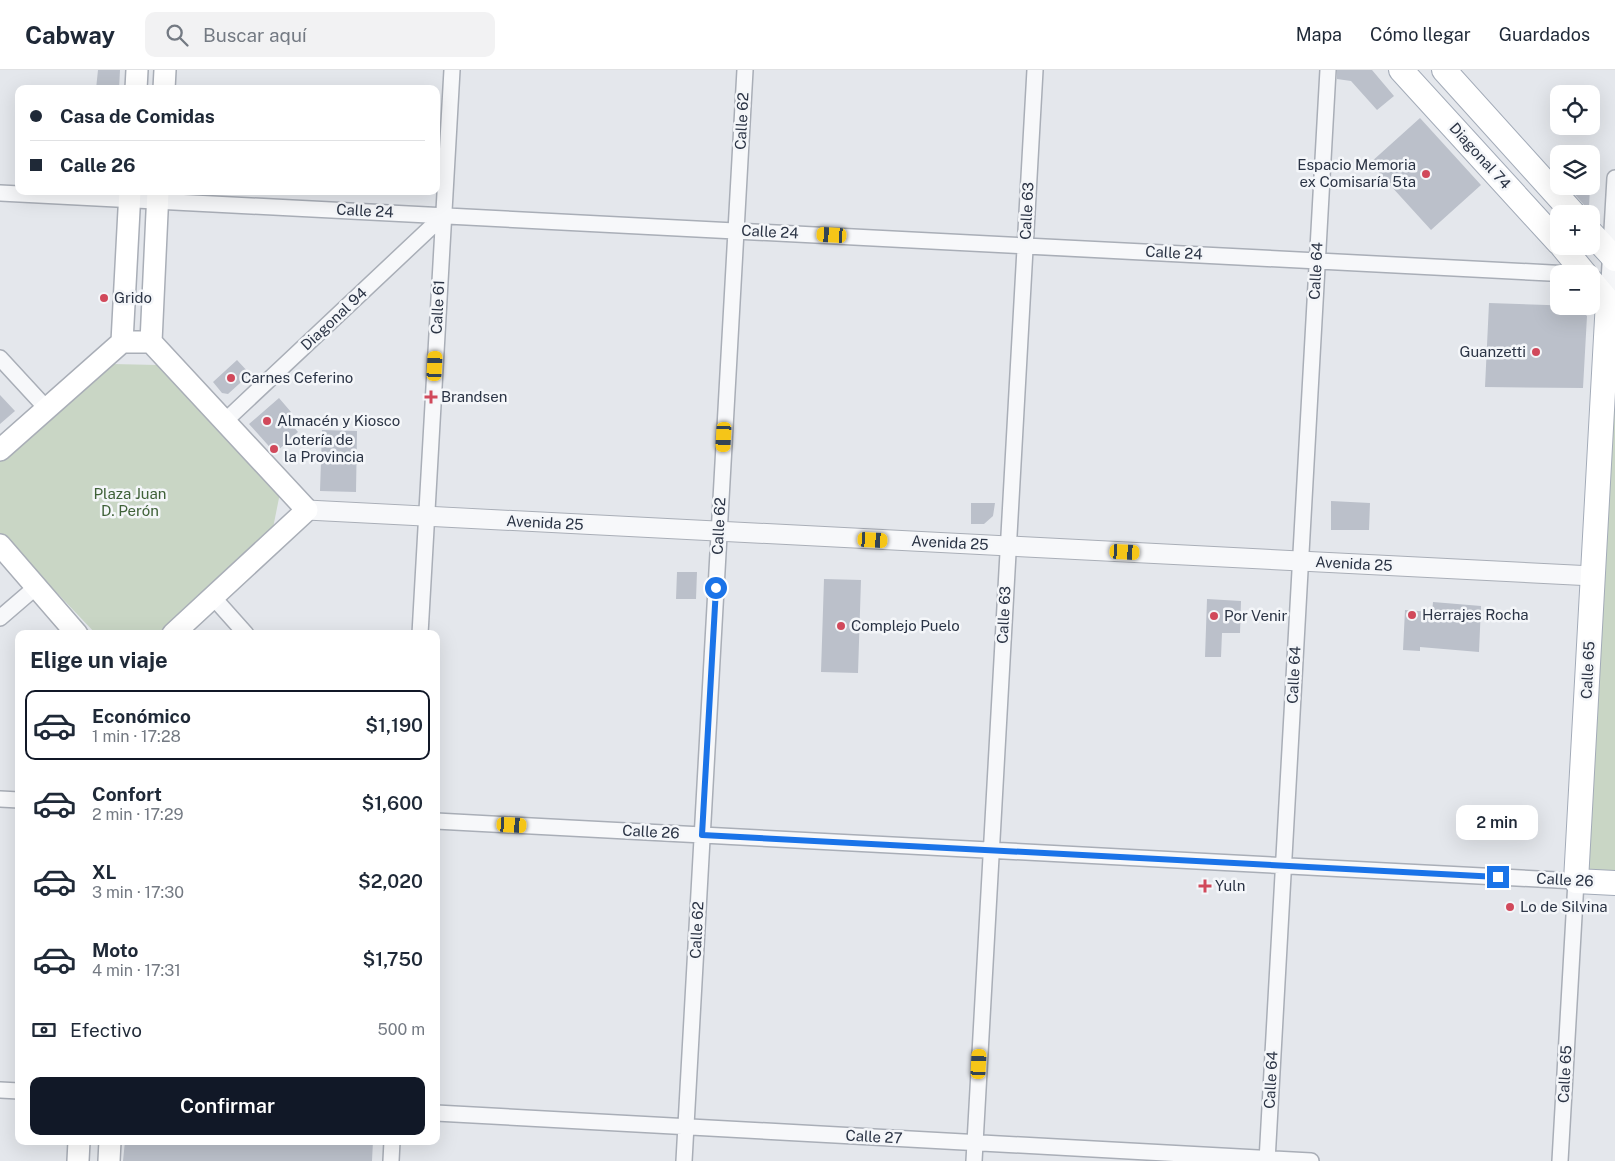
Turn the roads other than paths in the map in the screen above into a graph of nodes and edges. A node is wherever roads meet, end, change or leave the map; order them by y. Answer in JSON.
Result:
{"nodes":[{"id":1,"x":137,"y":70,"type":"edge"},
{"id":2,"x":165,"y":70,"type":"edge"},
{"id":3,"x":452,"y":70,"type":"edge"},
{"id":4,"x":745,"y":70,"type":"edge"},
{"id":5,"x":1034,"y":70,"type":"edge"},
{"id":6,"x":1328,"y":70,"type":"edge"},
{"id":7,"x":1401,"y":70,"type":"edge"},
{"id":8,"x":1444,"y":70,"type":"edge"},
{"id":9,"x":136,"y":85,"type":"edge"},
{"id":10,"x":164,"y":85,"type":"edge"},
{"id":11,"x":1615,"y":178,"type":"edge"},
{"id":12,"x":0,"y":193,"type":"edge"},
{"id":13,"x":15,"y":193,"type":"edge"},
{"id":14,"x":130,"y":195,"type":"edge"},
{"id":15,"x":158,"y":196,"type":"edge"},
{"id":16,"x":1566,"y":205,"type":"edge"},
{"id":17,"x":444,"y":215,"type":"junction"},
{"id":18,"x":736,"y":230,"type":"junction"},
{"id":19,"x":1550,"y":233,"type":"edge"},
{"id":20,"x":1025,"y":245,"type":"junction"},
{"id":21,"x":1600,"y":252,"type":"edge"},
{"id":22,"x":1569,"y":255,"type":"edge"},
{"id":23,"x":1317,"y":260,"type":"junction"},
{"id":24,"x":1578,"y":265,"type":"edge"},
{"id":25,"x":1608,"y":269,"type":"edge"},
{"id":26,"x":1550,"y":273,"type":"edge"},
{"id":27,"x":122,"y":342,"type":"junction"},
{"id":28,"x":151,"y":342,"type":"junction"},
{"id":29,"x":0,"y":358,"type":"edge"},
{"id":30,"x":47,"y":409,"type":"junction"},
{"id":31,"x":224,"y":422,"type":"junction"},
{"id":32,"x":0,"y":450,"type":"edge"},
{"id":33,"x":307,"y":510,"type":"junction"},
{"id":34,"x":427,"y":516,"type":"junction"},
{"id":35,"x":719,"y":532,"type":"junction"},
{"id":36,"x":0,"y":545,"type":"edge"},
{"id":37,"x":1008,"y":546,"type":"junction"},
{"id":38,"x":1300,"y":561,"type":"junction"},
{"id":39,"x":1593,"y":576,"type":"junction"},
{"id":40,"x":36,"y":587,"type":"junction"},
{"id":41,"x":213,"y":597,"type":"junction"},
{"id":42,"x":0,"y":618,"type":"edge"},
{"id":43,"x":74,"y":630,"type":"edge"},
{"id":44,"x":177,"y":630,"type":"edge"},
{"id":45,"x":242,"y":630,"type":"edge"},
{"id":46,"x":420,"y":630,"type":"edge"},
{"id":47,"x":0,"y":799,"type":"edge"},
{"id":48,"x":15,"y":800,"type":"edge"},
{"id":49,"x":440,"y":821,"type":"edge"},
{"id":50,"x":702,"y":835,"type":"junction"},
{"id":51,"x":991,"y":850,"type":"junction"},
{"id":52,"x":1283,"y":865,"type":"junction"},
{"id":53,"x":1576,"y":881,"type":"junction"},
{"id":54,"x":1615,"y":883,"type":"edge"},
{"id":55,"x":0,"y":1090,"type":"edge"},
{"id":56,"x":15,"y":1091,"type":"edge"},
{"id":57,"x":440,"y":1113,"type":"edge"},
{"id":58,"x":686,"y":1127,"type":"junction"},
{"id":59,"x":975,"y":1142,"type":"junction"},
{"id":60,"x":80,"y":1145,"type":"edge"},
{"id":61,"x":110,"y":1145,"type":"edge"},
{"id":62,"x":392,"y":1145,"type":"edge"},
{"id":63,"x":1267,"y":1160,"type":"edge"},
{"id":64,"x":78,"y":1161,"type":"edge"},
{"id":65,"x":109,"y":1161,"type":"edge"},
{"id":66,"x":391,"y":1161,"type":"edge"},
{"id":67,"x":684,"y":1161,"type":"edge"},
{"id":68,"x":974,"y":1161,"type":"edge"},
{"id":69,"x":1311,"y":1161,"type":"edge"},
{"id":70,"x":1560,"y":1161,"type":"edge"}],
"edges":[{"from":1,"to":9,"type":"main road"},
{"from":2,"to":10,"type":"main road"},
{"from":3,"to":17,"type":"street","name":"Calle 61"},
{"from":4,"to":18,"type":"street","name":"Calle 62"},
{"from":5,"to":20,"type":"street","name":"Calle 63"},
{"from":6,"to":23,"type":"street","name":"Calle 64"},
{"from":7,"to":19,"type":"main road","name":"Diagonal 74"},
{"from":8,"to":16,"type":"main road","name":"Diagonal 74"},
{"from":11,"to":25,"type":"street"},
{"from":12,"to":13,"type":"street","name":"Calle 24"},
{"from":14,"to":15,"type":"street","name":"Calle 24"},
{"from":14,"to":27,"type":"main road"},
{"from":15,"to":17,"type":"street","name":"Calle 24"},
{"from":15,"to":28,"type":"main road"},
{"from":17,"to":18,"type":"street","name":"Calle 24"},
{"from":17,"to":31,"type":"street","name":"Diagonal 94"},
{"from":17,"to":34,"type":"street","name":"Calle 61"},
{"from":18,"to":20,"type":"street","name":"Calle 24"},
{"from":18,"to":35,"type":"street","name":"Calle 62"},
{"from":20,"to":23,"type":"street","name":"Calle 24"},
{"from":20,"to":37,"type":"street","name":"Calle 63"},
{"from":21,"to":25,"type":"main road"},
{"from":22,"to":24,"type":"main road"},
{"from":23,"to":26,"type":"street","name":"Calle 24"},
{"from":23,"to":38,"type":"street","name":"Calle 64"},
{"from":25,"to":39,"type":"main road","name":"Calle 65"},
{"from":27,"to":28,"type":"main road"},
{"from":27,"to":30,"type":"main road"},
{"from":28,"to":31,"type":"main road"},
{"from":29,"to":30,"type":"street"},
{"from":30,"to":32,"type":"main road"},
{"from":31,"to":33,"type":"main road"},
{"from":33,"to":34,"type":"street","name":"Avenida 25"},
{"from":33,"to":41,"type":"main road"},
{"from":34,"to":35,"type":"street","name":"Avenida 25"},
{"from":34,"to":46,"type":"street","name":"Calle 61"},
{"from":35,"to":37,"type":"street","name":"Avenida 25"},
{"from":35,"to":50,"type":"street","name":"Calle 62"},
{"from":36,"to":40,"type":"main road"},
{"from":37,"to":38,"type":"street","name":"Avenida 25"},
{"from":37,"to":51,"type":"street","name":"Calle 63"},
{"from":38,"to":39,"type":"street","name":"Avenida 25"},
{"from":38,"to":52,"type":"street","name":"Calle 64"},
{"from":39,"to":53,"type":"main road","name":"Calle 65"},
{"from":40,"to":42,"type":"street"},
{"from":40,"to":43,"type":"main road"},
{"from":41,"to":44,"type":"main road"},
{"from":41,"to":45,"type":"street"},
{"from":47,"to":48,"type":"street"},
{"from":49,"to":50,"type":"street","name":"Calle 26"},
{"from":50,"to":51,"type":"street","name":"Calle 26"},
{"from":50,"to":58,"type":"street","name":"Calle 62"},
{"from":51,"to":52,"type":"street","name":"Calle 26"},
{"from":51,"to":59,"type":"street","name":"Calle 63"},
{"from":52,"to":53,"type":"street","name":"Calle 26"},
{"from":52,"to":63,"type":"street","name":"Calle 64"},
{"from":53,"to":54,"type":"main road","name":"Calle 26"},
{"from":53,"to":70,"type":"street","name":"Calle 65"},
{"from":55,"to":56,"type":"street"},
{"from":57,"to":58,"type":"street","name":"Calle 27"},
{"from":58,"to":59,"type":"street","name":"Calle 27"},
{"from":58,"to":67,"type":"street","name":"Calle 62"},
{"from":59,"to":63,"type":"street","name":"Calle 27"},
{"from":59,"to":68,"type":"street","name":"Calle 63"},
{"from":60,"to":64,"type":"main road"},
{"from":61,"to":65,"type":"main road"},
{"from":62,"to":66,"type":"street"},
{"from":63,"to":69,"type":"street","name":"Calle 27"}]}
